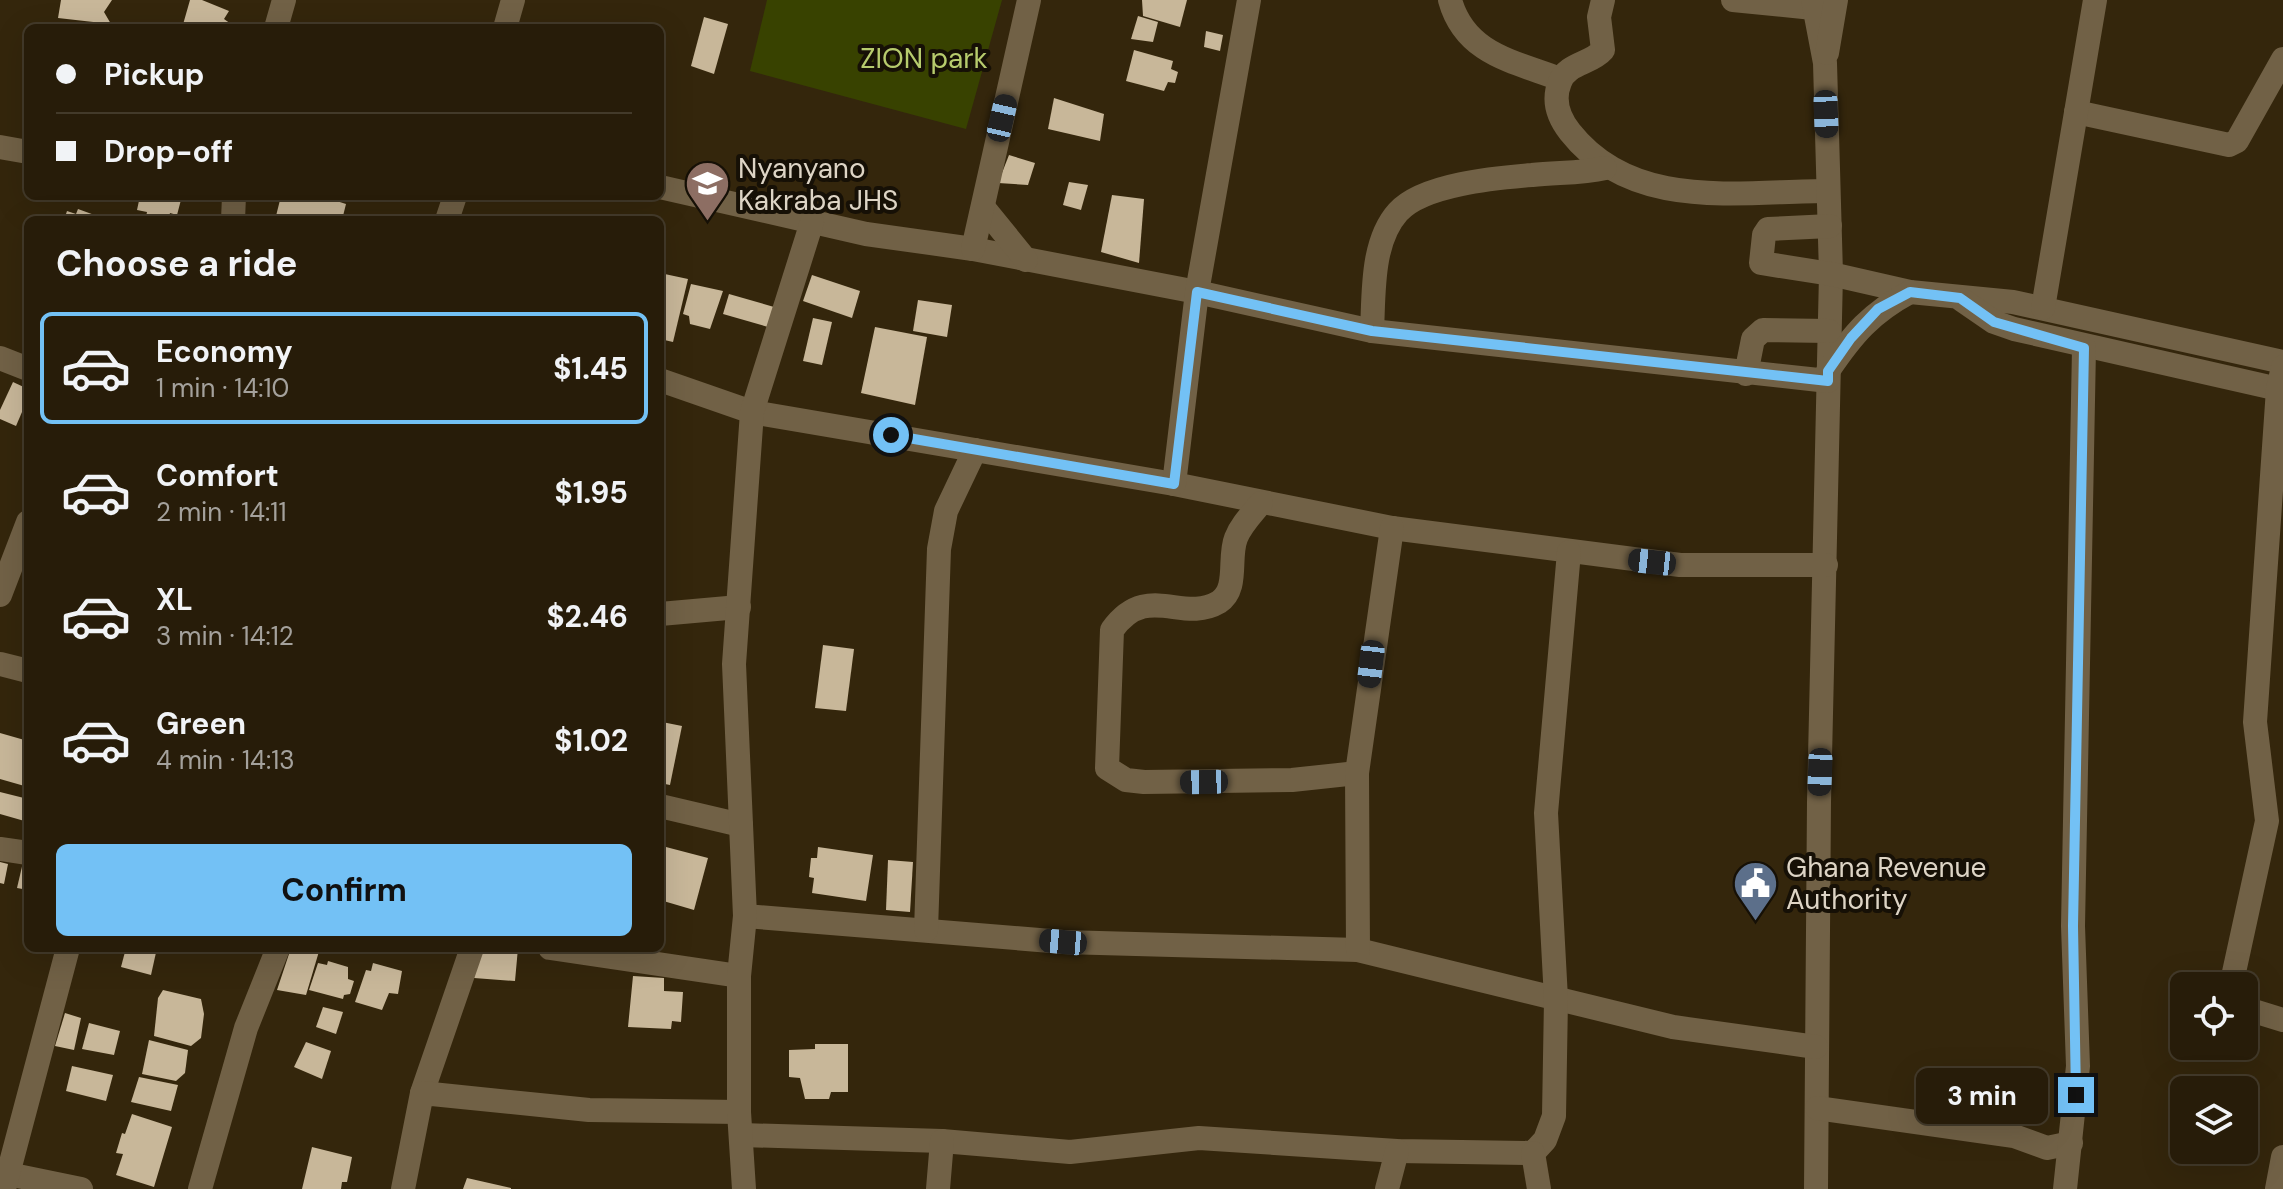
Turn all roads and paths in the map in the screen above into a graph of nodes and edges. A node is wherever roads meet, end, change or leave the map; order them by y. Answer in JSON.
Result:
{"nodes":[{"id":1,"x":284,"y":0,"type":"edge"},
{"id":2,"x":513,"y":0,"type":"edge"},
{"id":3,"x":1029,"y":0,"type":"edge"},
{"id":4,"x":1249,"y":0,"type":"edge"},
{"id":5,"x":1450,"y":0,"type":"edge"},
{"id":6,"x":1603,"y":0,"type":"edge"},
{"id":7,"x":1733,"y":0,"type":"edge"},
{"id":8,"x":2095,"y":0,"type":"edge"},
{"id":9,"x":1820,"y":3,"type":"edge"},
{"id":10,"x":277,"y":24,"type":"edge"},
{"id":11,"x":506,"y":24,"type":"edge"},
{"id":12,"x":2283,"y":59,"type":"edge"},
{"id":13,"x":1560,"y":79,"type":"junction"},
{"id":14,"x":2076,"y":112,"type":"junction"},
{"id":15,"x":0,"y":147,"type":"edge"},
{"id":16,"x":24,"y":151,"type":"edge"},
{"id":17,"x":1605,"y":168,"type":"junction"},
{"id":18,"x":664,"y":188,"type":"edge"},
{"id":19,"x":1828,"y":191,"type":"junction"},
{"id":20,"x":983,"y":207,"type":"junction"},
{"id":21,"x":812,"y":222,"type":"junction"},
{"id":22,"x":1830,"y":226,"type":"junction"},
{"id":23,"x":973,"y":249,"type":"junction"},
{"id":24,"x":1026,"y":260,"type":"junction"},
{"id":25,"x":1831,"y":274,"type":"junction"},
{"id":26,"x":1197,"y":292,"type":"junction"},
{"id":27,"x":1910,"y":292,"type":"junction"},
{"id":28,"x":1960,"y":298,"type":"junction"},
{"id":29,"x":2043,"y":308,"type":"junction"},
{"id":30,"x":1372,"y":331,"type":"junction"},
{"id":31,"x":1829,"y":331,"type":"junction"},
{"id":32,"x":2084,"y":348,"type":"junction"},
{"id":33,"x":0,"y":358,"type":"edge"},
{"id":34,"x":24,"y":367,"type":"edge"},
{"id":35,"x":1746,"y":374,"type":"junction"},
{"id":36,"x":1828,"y":376,"type":"junction"},
{"id":37,"x":2282,"y":377,"type":"edge"},
{"id":38,"x":664,"y":381,"type":"edge"},
{"id":39,"x":752,"y":412,"type":"junction"},
{"id":40,"x":975,"y":450,"type":"junction"},
{"id":41,"x":1174,"y":484,"type":"junction"},
{"id":42,"x":1261,"y":503,"type":"junction"},
{"id":43,"x":1392,"y":528,"type":"junction"},
{"id":44,"x":24,"y":532,"type":"edge"},
{"id":45,"x":1569,"y":552,"type":"junction"},
{"id":46,"x":1826,"y":565,"type":"junction"},
{"id":47,"x":0,"y":595,"type":"edge"},
{"id":48,"x":739,"y":607,"type":"junction"},
{"id":49,"x":664,"y":614,"type":"edge"},
{"id":50,"x":0,"y":664,"type":"edge"},
{"id":51,"x":24,"y":670,"type":"edge"},
{"id":52,"x":1357,"y":773,"type":"junction"},
{"id":53,"x":664,"y":807,"type":"edge"},
{"id":54,"x":741,"y":825,"type":"junction"},
{"id":55,"x":0,"y":849,"type":"edge"},
{"id":56,"x":24,"y":852,"type":"edge"},
{"id":57,"x":745,"y":916,"type":"junction"},
{"id":58,"x":926,"y":930,"type":"junction"},
{"id":59,"x":1358,"y":950,"type":"junction"},
{"id":60,"x":67,"y":952,"type":"edge"},
{"id":61,"x":276,"y":952,"type":"edge"},
{"id":62,"x":471,"y":952,"type":"edge"},
{"id":63,"x":577,"y":952,"type":"edge"},
{"id":64,"x":2234,"y":972,"type":"edge"},
{"id":65,"x":739,"y":976,"type":"junction"},
{"id":66,"x":1556,"y":999,"type":"junction"},
{"id":67,"x":2258,"y":1012,"type":"edge"},
{"id":68,"x":2283,"y":1020,"type":"edge"},
{"id":69,"x":1816,"y":1047,"type":"junction"},
{"id":70,"x":422,"y":1093,"type":"junction"},
{"id":71,"x":1817,"y":1108,"type":"junction"},
{"id":72,"x":740,"y":1123,"type":"junction"},
{"id":73,"x":942,"y":1141,"type":"junction"},
{"id":74,"x":2071,"y":1143,"type":"junction"},
{"id":75,"x":1397,"y":1151,"type":"junction"},
{"id":76,"x":1533,"y":1153,"type":"junction"},
{"id":77,"x":2283,"y":1157,"type":"edge"},
{"id":78,"x":6,"y":1181,"type":"edge"},
{"id":79,"x":81,"y":1189,"type":"edge"},
{"id":80,"x":200,"y":1189,"type":"edge"},
{"id":81,"x":403,"y":1189,"type":"edge"},
{"id":82,"x":744,"y":1189,"type":"edge"},
{"id":83,"x":938,"y":1189,"type":"edge"},
{"id":84,"x":1387,"y":1189,"type":"edge"},
{"id":85,"x":1539,"y":1189,"type":"edge"},
{"id":86,"x":1816,"y":1189,"type":"edge"},
{"id":87,"x":2065,"y":1189,"type":"edge"},
{"id":88,"x":2277,"y":1189,"type":"edge"}],
"edges":[{"from":1,"to":10,"type":"street"},
{"from":2,"to":11,"type":"street"},
{"from":3,"to":20,"type":"street"},
{"from":4,"to":26,"type":"street"},
{"from":5,"to":13,"type":"street"},
{"from":6,"to":13,"type":"street"},
{"from":7,"to":9,"type":"street"},
{"from":8,"to":14,"type":"street"},
{"from":9,"to":19,"type":"street"},
{"from":12,"to":14,"type":"street"},
{"from":13,"to":17,"type":"street"},
{"from":14,"to":29,"type":"street"},
{"from":15,"to":16,"type":"street"},
{"from":17,"to":19,"type":"street"},
{"from":17,"to":30,"type":"street"},
{"from":18,"to":21,"type":"street"},
{"from":19,"to":22,"type":"street"},
{"from":20,"to":23,"type":"street"},
{"from":20,"to":24,"type":"street"},
{"from":21,"to":23,"type":"street"},
{"from":21,"to":39,"type":"street"},
{"from":22,"to":25,"type":"street"},
{"from":22,"to":25,"type":"street"},
{"from":23,"to":24,"type":"street"},
{"from":24,"to":26,"type":"street"},
{"from":25,"to":27,"type":"street"},
{"from":25,"to":31,"type":"street"},
{"from":26,"to":30,"type":"street"},
{"from":26,"to":41,"type":"street"},
{"from":27,"to":28,"type":"street"},
{"from":27,"to":36,"type":"street"},
{"from":28,"to":29,"type":"street"},
{"from":28,"to":32,"type":"street"},
{"from":29,"to":37,"type":"street"},
{"from":30,"to":35,"type":"street"},
{"from":31,"to":35,"type":"street"},
{"from":31,"to":36,"type":"street"},
{"from":32,"to":37,"type":"street"},
{"from":32,"to":74,"type":"street"},
{"from":33,"to":34,"type":"street"},
{"from":35,"to":36,"type":"street"},
{"from":36,"to":46,"type":"street"},
{"from":37,"to":64,"type":"street"},
{"from":38,"to":39,"type":"street"},
{"from":39,"to":40,"type":"street"},
{"from":39,"to":48,"type":"street"},
{"from":40,"to":41,"type":"street"},
{"from":40,"to":58,"type":"street"},
{"from":41,"to":42,"type":"street"},
{"from":42,"to":43,"type":"street"},
{"from":42,"to":52,"type":"street"},
{"from":43,"to":45,"type":"street"},
{"from":43,"to":52,"type":"street"},
{"from":44,"to":47,"type":"street"},
{"from":45,"to":46,"type":"street"},
{"from":45,"to":66,"type":"street"},
{"from":46,"to":69,"type":"street"},
{"from":48,"to":49,"type":"street"},
{"from":48,"to":54,"type":"street"},
{"from":50,"to":51,"type":"street"},
{"from":52,"to":59,"type":"street"},
{"from":53,"to":54,"type":"street"},
{"from":54,"to":57,"type":"street"},
{"from":55,"to":56,"type":"street"},
{"from":57,"to":58,"type":"street"},
{"from":57,"to":65,"type":"street"},
{"from":58,"to":59,"type":"street"},
{"from":59,"to":66,"type":"street"},
{"from":60,"to":78,"type":"street"},
{"from":61,"to":80,"type":"street"},
{"from":62,"to":70,"type":"street"},
{"from":63,"to":65,"type":"street"},
{"from":65,"to":72,"type":"street"},
{"from":66,"to":69,"type":"street"},
{"from":66,"to":76,"type":"street"},
{"from":67,"to":68,"type":"street"},
{"from":69,"to":71,"type":"street"},
{"from":70,"to":72,"type":"street"},
{"from":70,"to":81,"type":"street"},
{"from":71,"to":74,"type":"street"},
{"from":71,"to":86,"type":"street"},
{"from":72,"to":73,"type":"street"},
{"from":72,"to":82,"type":"street"},
{"from":73,"to":75,"type":"street"},
{"from":73,"to":83,"type":"street"},
{"from":74,"to":87,"type":"street"},
{"from":75,"to":76,"type":"street"},
{"from":75,"to":84,"type":"street"},
{"from":76,"to":85,"type":"street"},
{"from":77,"to":88,"type":"street"},
{"from":78,"to":79,"type":"street"}]}
